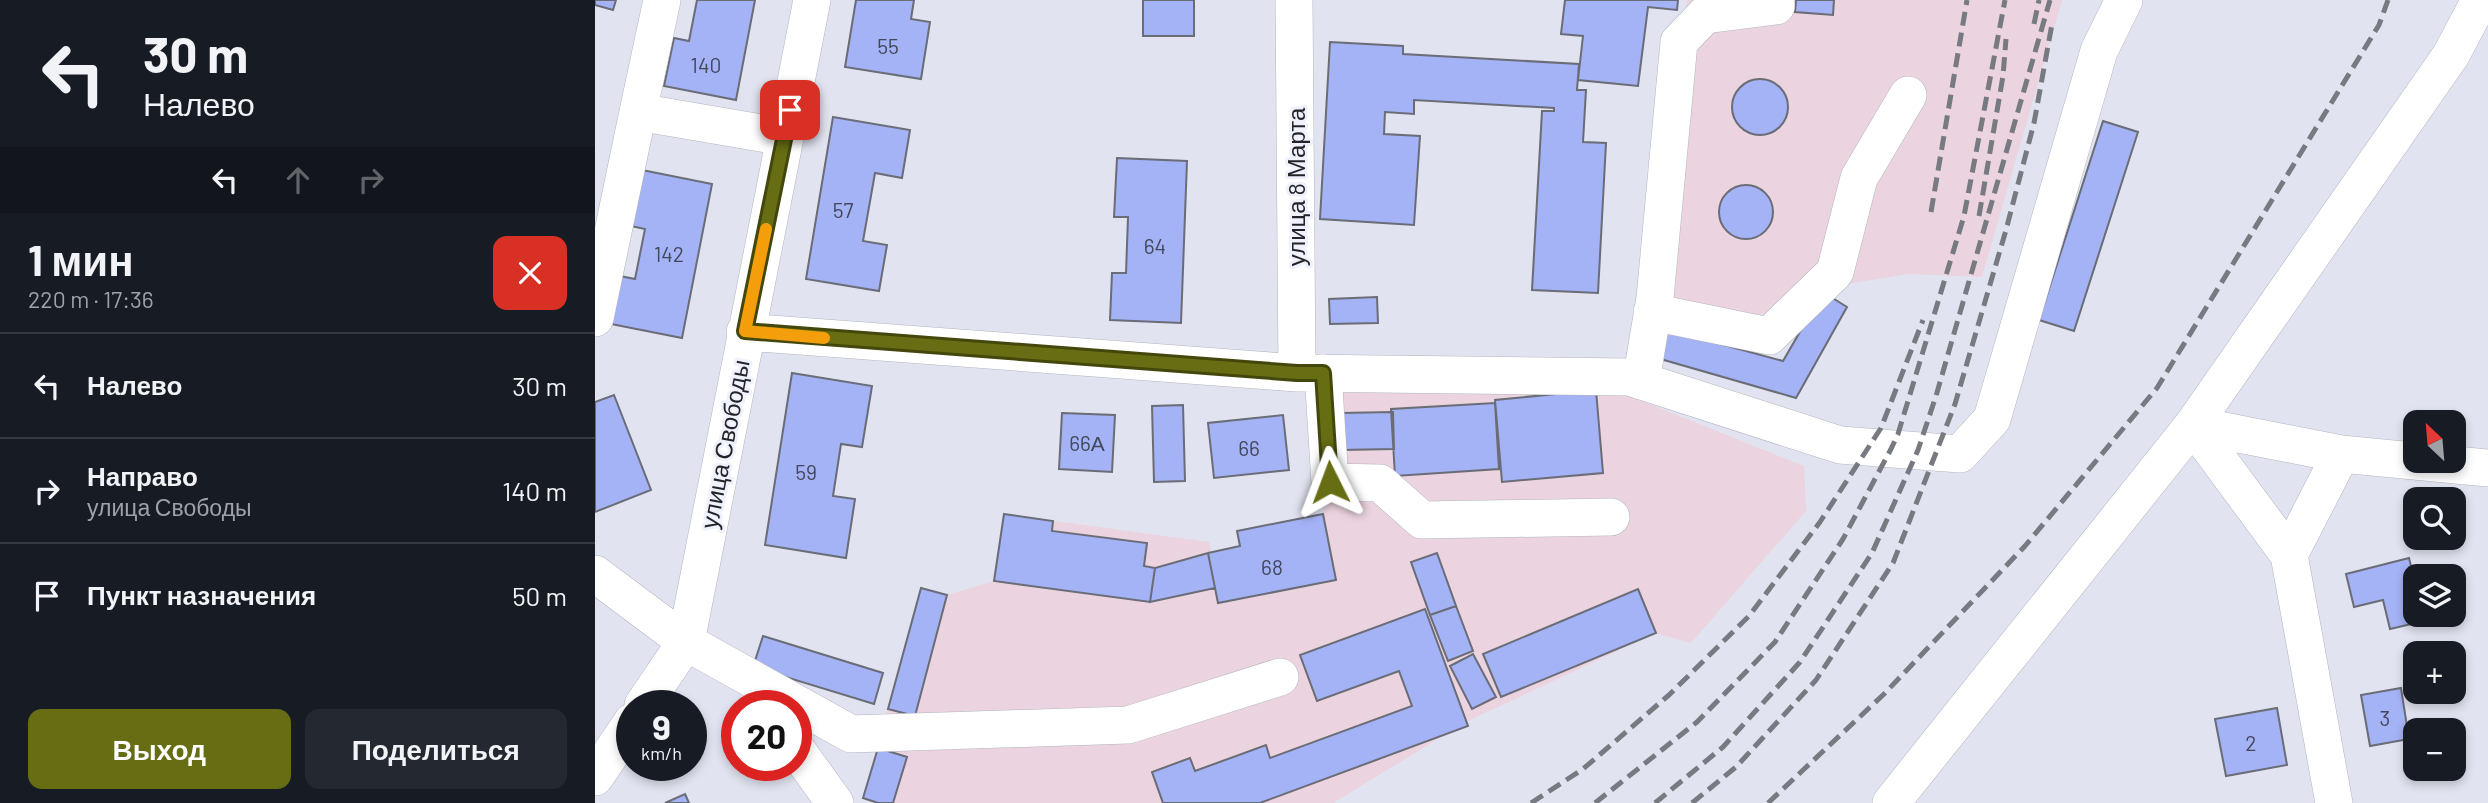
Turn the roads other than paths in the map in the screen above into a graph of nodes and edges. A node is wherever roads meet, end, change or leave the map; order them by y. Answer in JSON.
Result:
{"nodes":[{"id":1,"x":661,"y":0,"type":"edge"},
{"id":2,"x":812,"y":0,"type":"edge"},
{"id":3,"x":1294,"y":0,"type":"edge"},
{"id":4,"x":1776,"y":0,"type":"edge"},
{"id":5,"x":2124,"y":0,"type":"edge"},
{"id":6,"x":2480,"y":0,"type":"edge"},
{"id":7,"x":1908,"y":95,"type":"dead end"},
{"id":8,"x":638,"y":112,"type":"junction"},
{"id":9,"x":784,"y":137,"type":"junction"},
{"id":10,"x":1652,"y":312,"type":"junction"},
{"id":11,"x":595,"y":318,"type":"edge"},
{"id":12,"x":745,"y":331,"type":"junction"},
{"id":13,"x":1310,"y":373,"type":"junction"},
{"id":14,"x":1641,"y":381,"type":"junction"},
{"id":15,"x":2193,"y":425,"type":"junction"},
{"id":16,"x":2341,"y":454,"type":"junction"},
{"id":17,"x":2488,"y":468,"type":"edge"},
{"id":18,"x":1611,"y":517,"type":"dead end"},
{"id":19,"x":2290,"y":555,"type":"junction"},
{"id":20,"x":595,"y":574,"type":"edge"},
{"id":21,"x":686,"y":642,"type":"junction"},
{"id":22,"x":741,"y":672,"type":"junction"},
{"id":23,"x":1280,"y":677,"type":"dead end"},
{"id":24,"x":653,"y":690,"type":"edge"},
{"id":25,"x":754,"y":690,"type":"edge"},
{"id":26,"x":616,"y":746,"type":"edge"},
{"id":27,"x":812,"y":771,"type":"edge"},
{"id":28,"x":595,"y":777,"type":"edge"},
{"id":29,"x":835,"y":803,"type":"edge"},
{"id":30,"x":1891,"y":803,"type":"edge"},
{"id":31,"x":2334,"y":803,"type":"edge"}],
"edges":[{"from":1,"to":8,"type":"street"},
{"from":2,"to":9,"type":"street","name":"улица Свободы"},
{"from":3,"to":13,"type":"street","name":"улица 8 Марта"},
{"from":4,"to":10,"type":"street"},
{"from":5,"to":14,"type":"street"},
{"from":6,"to":15,"type":"street"},
{"from":7,"to":10,"type":"street"},
{"from":8,"to":9,"type":"street"},
{"from":8,"to":11,"type":"street"},
{"from":9,"to":12,"type":"street","name":"улица Свободы"},
{"from":10,"to":14,"type":"street"},
{"from":12,"to":13,"type":"street"},
{"from":12,"to":21,"type":"street","name":"улица Свободы"},
{"from":13,"to":14,"type":"street"},
{"from":13,"to":18,"type":"street","name":"улица 8 Марта"},
{"from":15,"to":16,"type":"street"},
{"from":15,"to":19,"type":"street"},
{"from":15,"to":30,"type":"street"},
{"from":16,"to":17,"type":"street"},
{"from":16,"to":19,"type":"street"},
{"from":19,"to":31,"type":"street"},
{"from":20,"to":21,"type":"street"},
{"from":21,"to":22,"type":"street"},
{"from":21,"to":24,"type":"street"},
{"from":22,"to":23,"type":"street"},
{"from":22,"to":25,"type":"street"},
{"from":26,"to":28,"type":"street"},
{"from":27,"to":29,"type":"street"}]}
